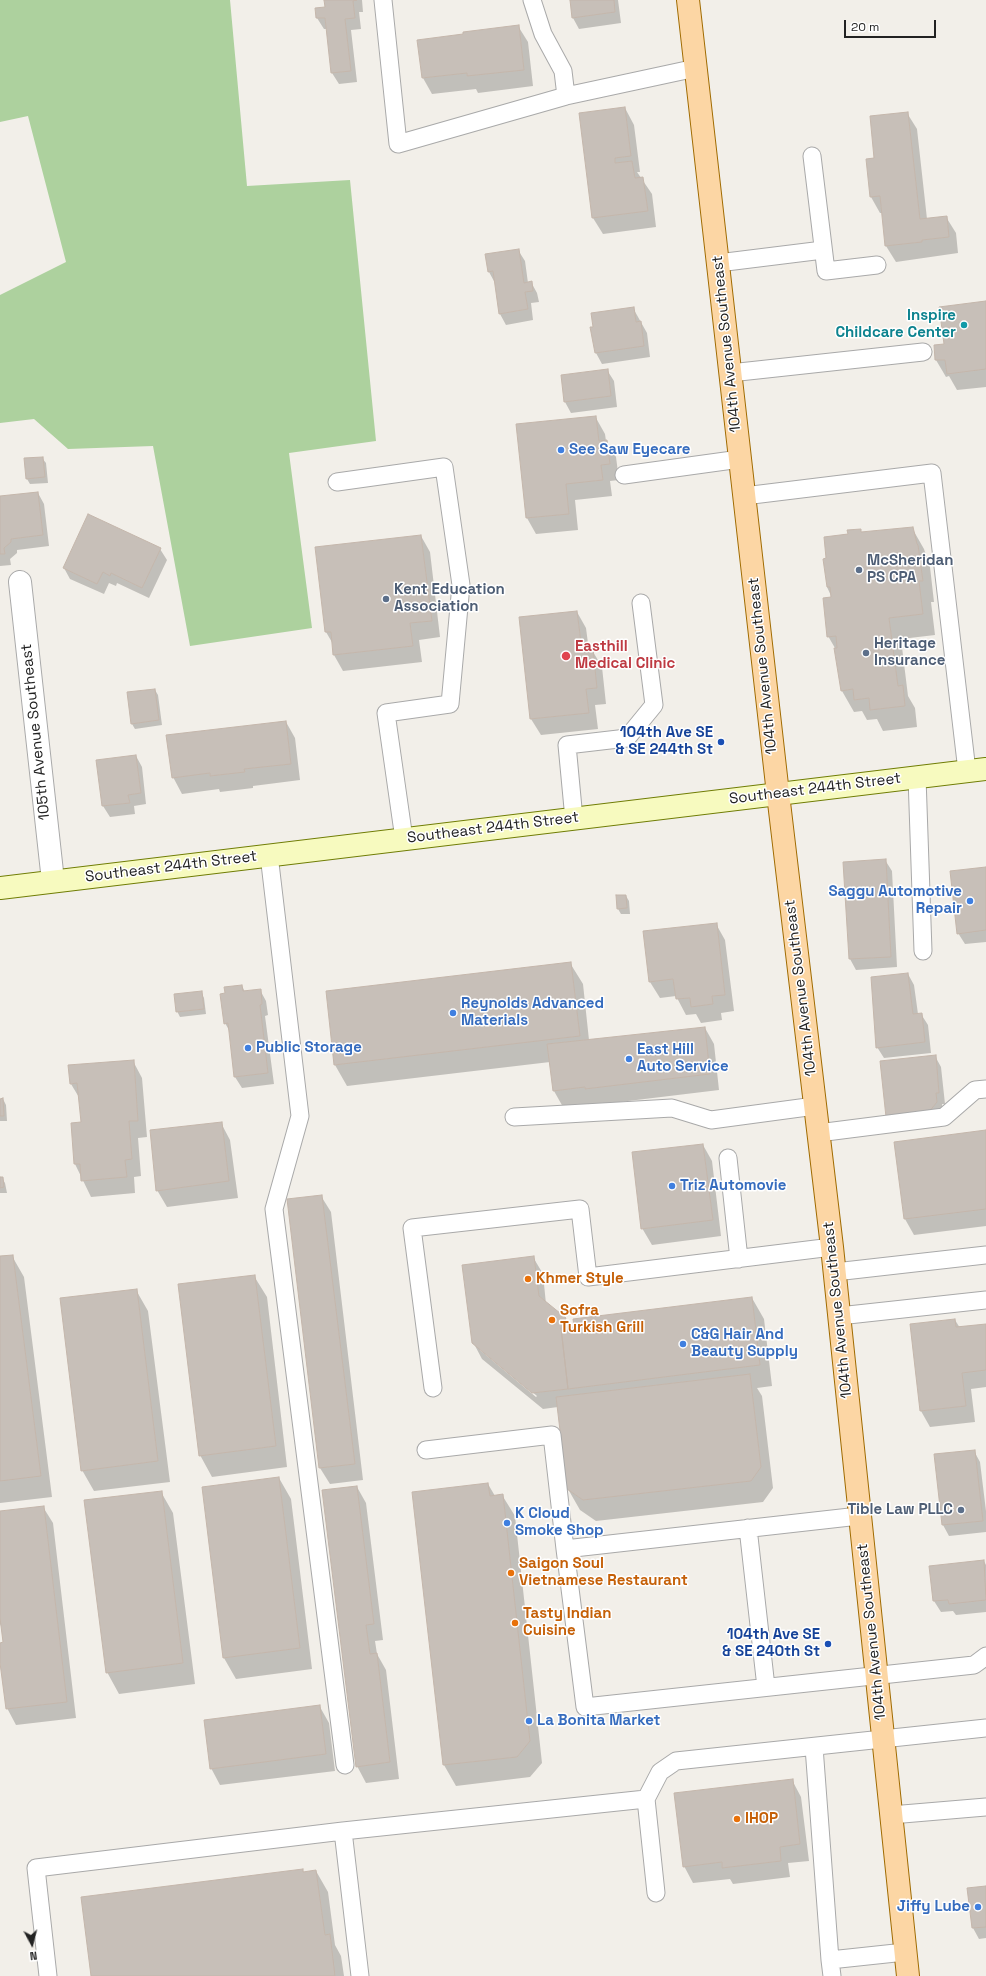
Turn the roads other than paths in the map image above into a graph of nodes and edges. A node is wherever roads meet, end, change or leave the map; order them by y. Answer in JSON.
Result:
{"nodes":[{"id":1,"x":383,"y":0,"type":"edge"},
{"id":2,"x":532,"y":0,"type":"edge"},
{"id":3,"x":688,"y":0,"type":"edge"},
{"id":4,"x":696,"y":68,"type":"junction"},
{"id":5,"x":566,"y":96,"type":"junction"},
{"id":6,"x":812,"y":156,"type":"dead end"},
{"id":7,"x":823,"y":250,"type":"junction"},
{"id":8,"x":718,"y":263,"type":"junction"},
{"id":9,"x":878,"y":265,"type":"dead end"},
{"id":10,"x":923,"y":352,"type":"dead end"},
{"id":11,"x":730,"y":373,"type":"junction"},
{"id":12,"x":740,"y":459,"type":"junction"},
{"id":13,"x":624,"y":474,"type":"dead end"},
{"id":14,"x":337,"y":482,"type":"dead end"},
{"id":15,"x":744,"y":496,"type":"junction"},
{"id":16,"x":20,"y":582,"type":"dead end"},
{"id":17,"x":641,"y":603,"type":"dead end"},
{"id":18,"x":977,"y":770,"type":"edge"},
{"id":19,"x":917,"y":777,"type":"junction"},
{"id":20,"x":778,"y":794,"type":"junction"},
{"id":21,"x":574,"y":819,"type":"junction"},
{"id":22,"x":404,"y":839,"type":"junction"},
{"id":23,"x":269,"y":855,"type":"junction"},
{"id":24,"x":53,"y":881,"type":"junction"},
{"id":25,"x":0,"y":888,"type":"edge"},
{"id":26,"x":923,"y":951,"type":"dead end"},
{"id":27,"x":986,"y":1089,"type":"edge"},
{"id":28,"x":815,"y":1106,"type":"junction"},
{"id":29,"x":514,"y":1117,"type":"dead end"},
{"id":30,"x":818,"y":1133,"type":"junction"},
{"id":31,"x":728,"y":1158,"type":"dead end"},
{"id":32,"x":832,"y":1247,"type":"junction"},
{"id":33,"x":986,"y":1255,"type":"edge"},
{"id":34,"x":739,"y":1259,"type":"junction"},
{"id":35,"x":835,"y":1272,"type":"junction"},
{"id":36,"x":986,"y":1300,"type":"edge"},
{"id":37,"x":839,"y":1316,"type":"junction"},
{"id":38,"x":433,"y":1388,"type":"dead end"},
{"id":39,"x":426,"y":1450,"type":"dead end"},
{"id":40,"x":859,"y":1516,"type":"junction"},
{"id":41,"x":748,"y":1528,"type":"junction"},
{"id":42,"x":565,"y":1549,"type":"junction"},
{"id":43,"x":986,"y":1656,"type":"edge"},
{"id":44,"x":877,"y":1675,"type":"junction"},
{"id":45,"x":766,"y":1687,"type":"junction"},
{"id":46,"x":986,"y":1728,"type":"edge"},
{"id":47,"x":884,"y":1740,"type":"junction"},
{"id":48,"x":814,"y":1747,"type":"junction"},
{"id":49,"x":345,"y":1765,"type":"dead end"},
{"id":50,"x":646,"y":1799,"type":"junction"},
{"id":51,"x":986,"y":1807,"type":"edge"},
{"id":52,"x":891,"y":1815,"type":"junction"},
{"id":53,"x":343,"y":1831,"type":"junction"},
{"id":54,"x":656,"y":1893,"type":"dead end"},
{"id":55,"x":905,"y":1952,"type":"junction"},
{"id":56,"x":831,"y":1968,"type":"edge"},
{"id":57,"x":48,"y":1976,"type":"edge"},
{"id":58,"x":360,"y":1976,"type":"edge"},
{"id":59,"x":908,"y":1976,"type":"edge"}],
"edges":[{"from":1,"to":5,"type":"lane"},
{"from":2,"to":5,"type":"lane"},
{"from":3,"to":4,"type":"main road","name":"104th Avenue Southeast"},
{"from":4,"to":5,"type":"lane"},
{"from":4,"to":8,"type":"main road","name":"104th Avenue Southeast"},
{"from":6,"to":7,"type":"lane"},
{"from":7,"to":8,"type":"lane"},
{"from":7,"to":9,"type":"lane"},
{"from":8,"to":11,"type":"main road","name":"104th Avenue Southeast"},
{"from":10,"to":11,"type":"lane"},
{"from":11,"to":12,"type":"main road","name":"104th Avenue Southeast"},
{"from":12,"to":13,"type":"lane"},
{"from":12,"to":15,"type":"main road","name":"104th Avenue Southeast"},
{"from":14,"to":22,"type":"lane"},
{"from":15,"to":18,"type":"lane"},
{"from":15,"to":20,"type":"main road","name":"104th Avenue Southeast"},
{"from":16,"to":24,"type":"street","name":"105th Avenue Southeast"},
{"from":17,"to":21,"type":"lane"},
{"from":18,"to":19,"type":"street","name":"Southeast 244th Street"},
{"from":19,"to":20,"type":"street","name":"Southeast 244th Street"},
{"from":19,"to":26,"type":"lane"},
{"from":20,"to":21,"type":"street","name":"Southeast 244th Street"},
{"from":20,"to":28,"type":"main road","name":"104th Avenue Southeast"},
{"from":21,"to":22,"type":"street","name":"Southeast 244th Street"},
{"from":22,"to":23,"type":"street","name":"Southeast 244th Street"},
{"from":23,"to":24,"type":"street","name":"Southeast 244th Street"},
{"from":23,"to":49,"type":"lane"},
{"from":24,"to":25,"type":"street","name":"Southeast 244th Street"},
{"from":27,"to":30,"type":"lane"},
{"from":28,"to":29,"type":"lane"},
{"from":28,"to":30,"type":"main road","name":"104th Avenue Southeast"},
{"from":30,"to":32,"type":"main road","name":"104th Avenue Southeast"},
{"from":31,"to":34,"type":"lane"},
{"from":32,"to":34,"type":"lane"},
{"from":32,"to":35,"type":"main road","name":"104th Avenue Southeast"},
{"from":33,"to":35,"type":"lane"},
{"from":34,"to":38,"type":"lane"},
{"from":35,"to":37,"type":"main road","name":"104th Avenue Southeast"},
{"from":36,"to":37,"type":"lane"},
{"from":37,"to":40,"type":"main road","name":"104th Avenue Southeast"},
{"from":39,"to":42,"type":"lane"},
{"from":40,"to":41,"type":"lane"},
{"from":40,"to":44,"type":"main road","name":"104th Avenue Southeast"},
{"from":41,"to":42,"type":"lane"},
{"from":41,"to":45,"type":"lane"},
{"from":42,"to":45,"type":"lane"},
{"from":43,"to":44,"type":"lane"},
{"from":44,"to":45,"type":"lane"},
{"from":44,"to":47,"type":"main road","name":"104th Avenue Southeast"},
{"from":46,"to":47,"type":"lane"},
{"from":47,"to":48,"type":"lane"},
{"from":47,"to":52,"type":"main road","name":"104th Avenue Southeast"},
{"from":48,"to":50,"type":"lane"},
{"from":48,"to":56,"type":"lane"},
{"from":50,"to":53,"type":"lane"},
{"from":50,"to":54,"type":"lane"},
{"from":51,"to":52,"type":"lane"},
{"from":52,"to":55,"type":"main road","name":"104th Avenue Southeast"},
{"from":53,"to":57,"type":"lane"},
{"from":53,"to":58,"type":"lane"},
{"from":55,"to":56,"type":"lane"},
{"from":55,"to":59,"type":"main road","name":"104th Avenue Southeast"}]}
